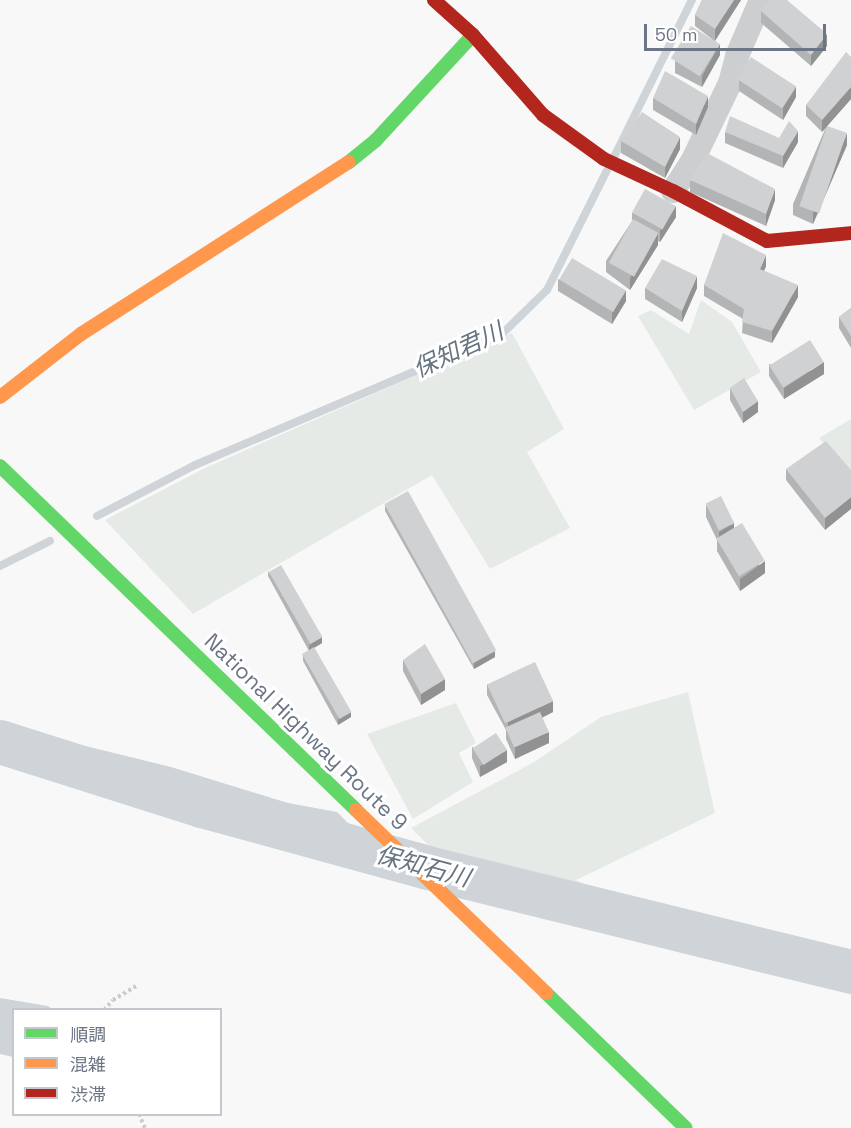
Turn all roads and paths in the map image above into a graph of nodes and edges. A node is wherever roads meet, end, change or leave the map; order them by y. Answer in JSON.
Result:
{"nodes":[{"id":1,"x":434,"y":0,"type":"edge"},
{"id":2,"x":761,"y":0,"type":"edge"},
{"id":3,"x":472,"y":35,"type":"junction"},
{"id":4,"x":673,"y":191,"type":"junction"},
{"id":5,"x":851,"y":233,"type":"edge"},
{"id":6,"x":0,"y":397,"type":"edge"},
{"id":7,"x":0,"y":465,"type":"edge"},
{"id":8,"x":138,"y":985,"type":"dead end"},
{"id":9,"x":106,"y":1008,"type":"edge"},
{"id":10,"x":686,"y":1128,"type":"edge"}],
"edges":[{"from":1,"to":3,"type":"main road"},
{"from":2,"to":4,"type":"street"},
{"from":3,"to":4,"type":"main road"},
{"from":3,"to":6,"type":"main road"},
{"from":4,"to":5,"type":"main road"},
{"from":7,"to":10,"type":"main road","name":"National Highway Route 9"},
{"from":8,"to":9,"type":"path"}]}
